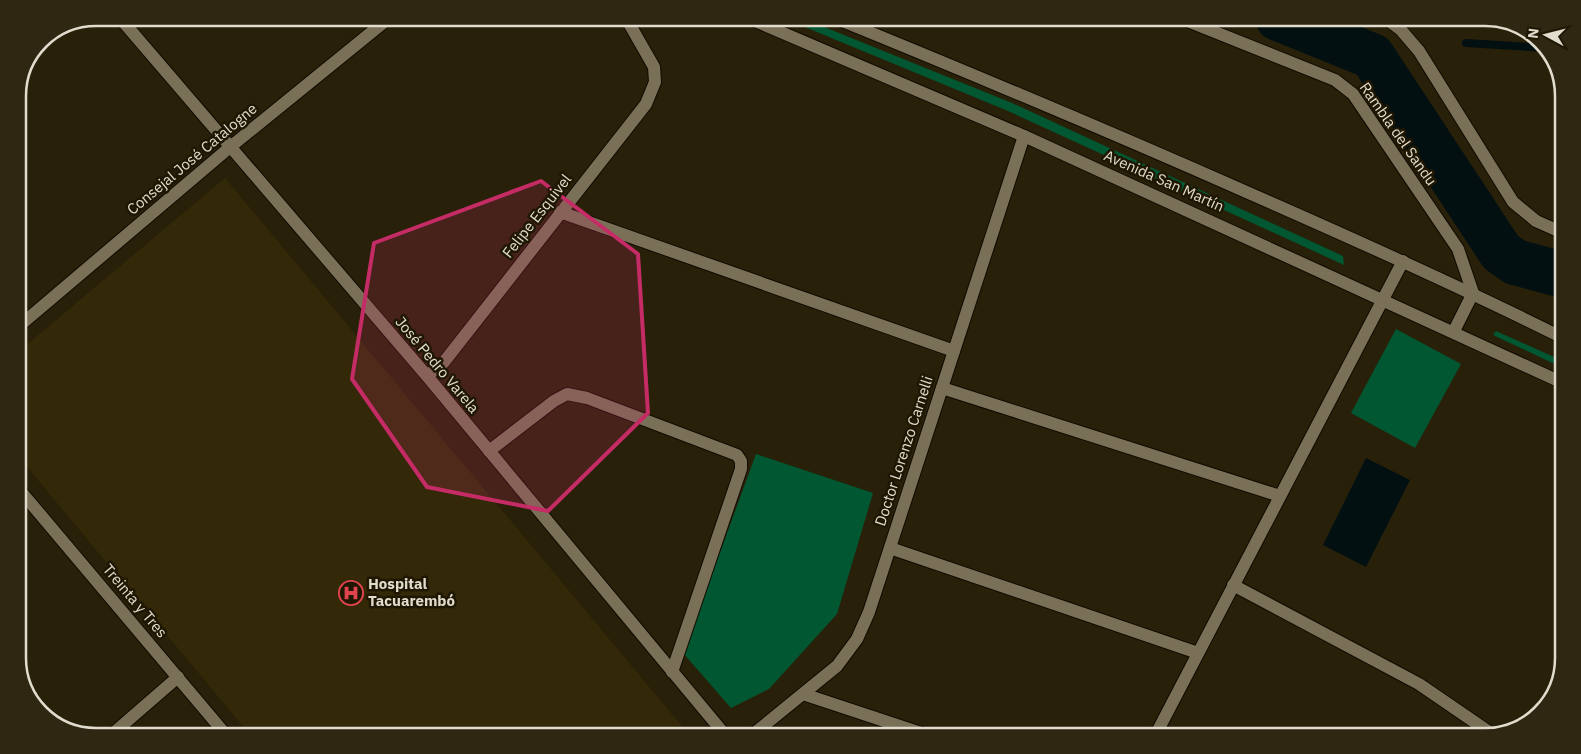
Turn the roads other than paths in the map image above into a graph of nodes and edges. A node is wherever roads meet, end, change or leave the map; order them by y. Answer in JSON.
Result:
{"nodes":[{"id":1,"x":127,"y":26,"type":"edge"},
{"id":2,"x":379,"y":26,"type":"edge"},
{"id":3,"x":631,"y":26,"type":"edge"},
{"id":4,"x":767,"y":26,"type":"edge"},
{"id":5,"x":855,"y":26,"type":"edge"},
{"id":6,"x":1200,"y":26,"type":"edge"},
{"id":7,"x":1396,"y":26,"type":"edge"},
{"id":8,"x":1024,"y":136,"type":"junction"},
{"id":9,"x":229,"y":148,"type":"junction"},
{"id":10,"x":560,"y":212,"type":"junction"},
{"id":11,"x":1555,"y":229,"type":"edge"},
{"id":12,"x":1403,"y":261,"type":"junction"},
{"id":13,"x":1474,"y":293,"type":"junction"},
{"id":14,"x":1384,"y":299,"type":"junction"},
{"id":15,"x":26,"y":320,"type":"edge"},
{"id":16,"x":1454,"y":331,"type":"junction"},
{"id":17,"x":1555,"y":334,"type":"edge"},
{"id":18,"x":954,"y":351,"type":"junction"},
{"id":19,"x":427,"y":376,"type":"junction"},
{"id":20,"x":1555,"y":379,"type":"edge"},
{"id":21,"x":942,"y":388,"type":"junction"},
{"id":22,"x":489,"y":451,"type":"junction"},
{"id":23,"x":1280,"y":496,"type":"junction"},
{"id":24,"x":26,"y":497,"type":"edge"},
{"id":25,"x":890,"y":548,"type":"junction"},
{"id":26,"x":1233,"y":585,"type":"junction"},
{"id":27,"x":1198,"y":653,"type":"junction"},
{"id":28,"x":672,"y":672,"type":"junction"},
{"id":29,"x":178,"y":677,"type":"junction"},
{"id":30,"x":803,"y":694,"type":"junction"},
{"id":31,"x":119,"y":728,"type":"edge"},
{"id":32,"x":220,"y":728,"type":"edge"},
{"id":33,"x":719,"y":728,"type":"edge"},
{"id":34,"x":761,"y":728,"type":"edge"},
{"id":35,"x":906,"y":728,"type":"edge"},
{"id":36,"x":1159,"y":728,"type":"edge"},
{"id":37,"x":1483,"y":728,"type":"edge"}],
"edges":[{"from":1,"to":9,"type":"street","name":"José Pedro Varela"},
{"from":2,"to":9,"type":"street","name":"Consejal José Catalogne"},
{"from":3,"to":10,"type":"street","name":"Felipe Esquivel"},
{"from":4,"to":8,"type":"street","name":"Avenida San Martín"},
{"from":5,"to":12,"type":"street","name":"Avenida San Martín"},
{"from":6,"to":13,"type":"street","name":"Rambla del Sandu"},
{"from":7,"to":11,"type":"street"},
{"from":8,"to":14,"type":"street","name":"Avenida San Martín"},
{"from":8,"to":18,"type":"street","name":"Doctor Lorenzo Carnelli"},
{"from":9,"to":15,"type":"street","name":"Consejal José Catalogne"},
{"from":9,"to":19,"type":"street","name":"José Pedro Varela"},
{"from":10,"to":18,"type":"street"},
{"from":10,"to":19,"type":"street","name":"Felipe Esquivel"},
{"from":12,"to":13,"type":"street","name":"Avenida San Martín"},
{"from":12,"to":14,"type":"street"},
{"from":13,"to":16,"type":"street"},
{"from":13,"to":17,"type":"street","name":"Avenida San Martín"},
{"from":14,"to":16,"type":"street","name":"Avenida San Martín"},
{"from":14,"to":23,"type":"street"},
{"from":16,"to":20,"type":"street","name":"Avenida San Martín"},
{"from":18,"to":21,"type":"street","name":"Doctor Lorenzo Carnelli"},
{"from":19,"to":22,"type":"street","name":"José Pedro Varela"},
{"from":21,"to":23,"type":"street"},
{"from":21,"to":25,"type":"street","name":"Doctor Lorenzo Carnelli"},
{"from":22,"to":28,"type":"street","name":"José Pedro Varela"},
{"from":22,"to":28,"type":"street"},
{"from":23,"to":26,"type":"street"},
{"from":24,"to":29,"type":"street","name":"Treinta y Tres"},
{"from":25,"to":27,"type":"street"},
{"from":25,"to":30,"type":"street","name":"Doctor Lorenzo Carnelli"},
{"from":26,"to":27,"type":"street"},
{"from":26,"to":37,"type":"street"},
{"from":27,"to":36,"type":"street"},
{"from":28,"to":33,"type":"street","name":"José Pedro Varela"},
{"from":29,"to":31,"type":"street"},
{"from":29,"to":32,"type":"street","name":"Treinta y Tres"},
{"from":30,"to":34,"type":"street","name":"Doctor Lorenzo Carnelli"},
{"from":30,"to":35,"type":"street"}]}
